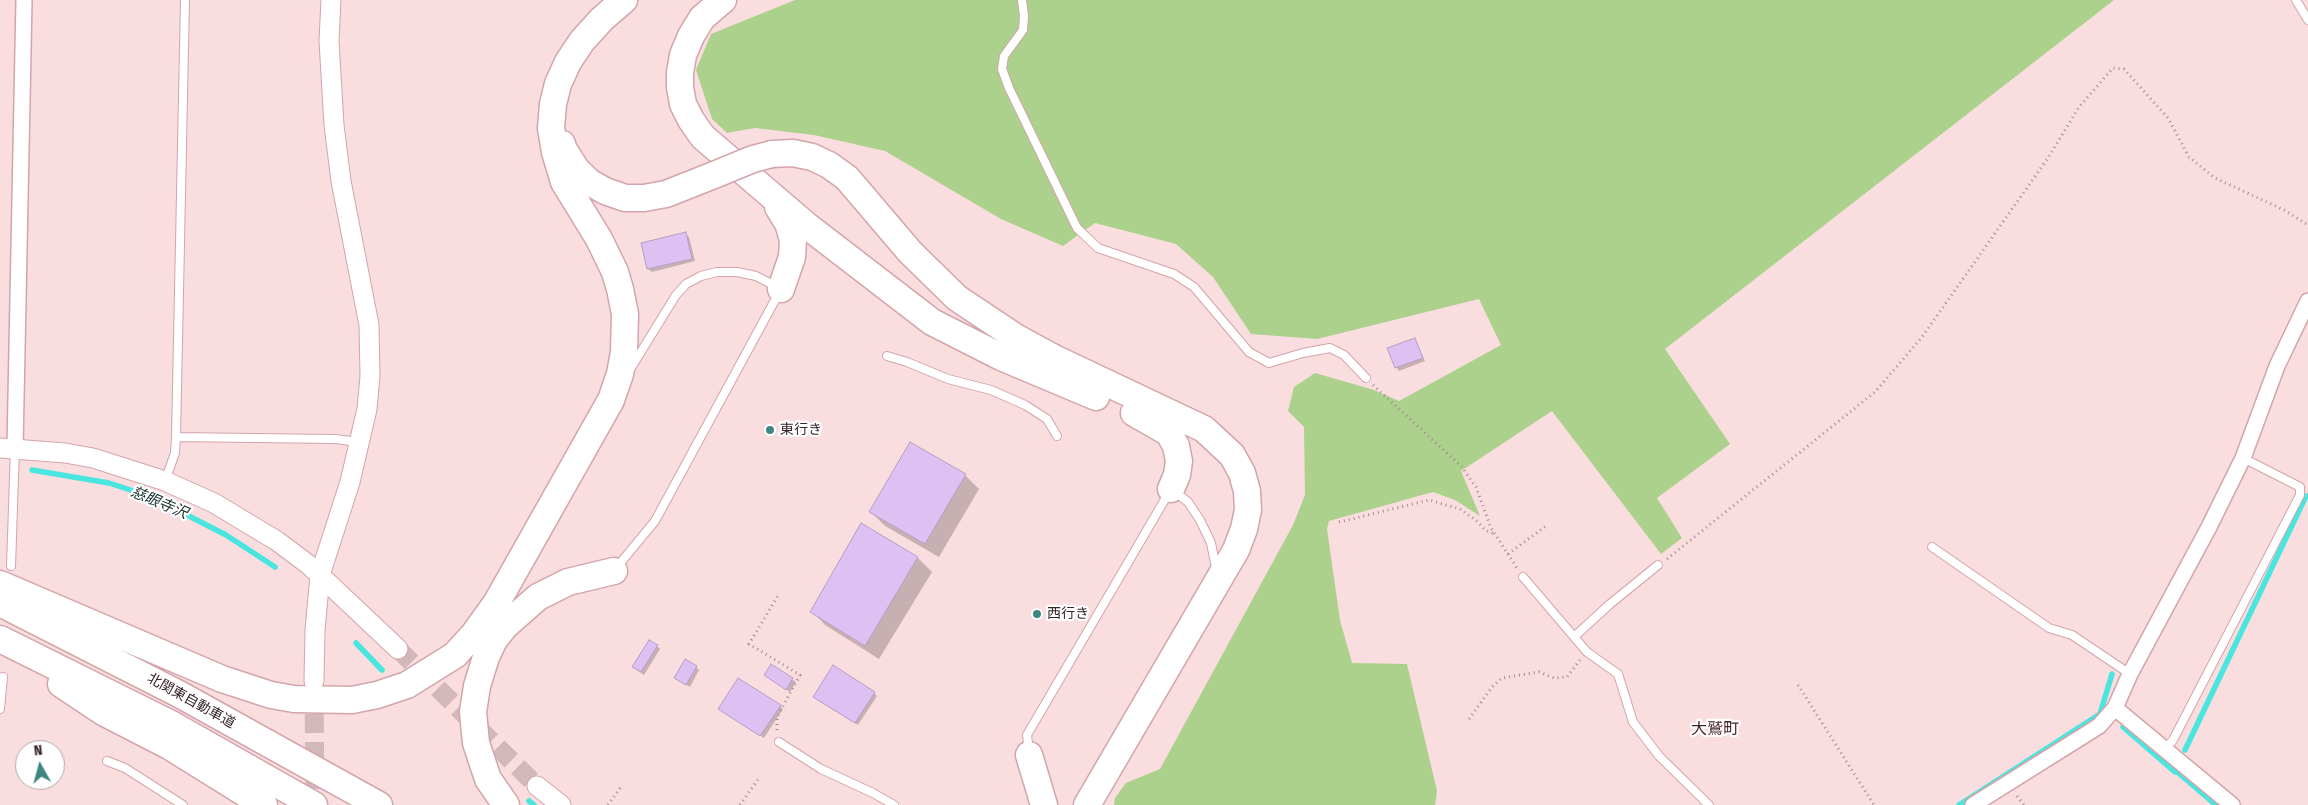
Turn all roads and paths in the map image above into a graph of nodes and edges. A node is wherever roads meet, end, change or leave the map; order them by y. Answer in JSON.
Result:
{"nodes":[{"id":1,"x":24,"y":0,"type":"edge"},
{"id":2,"x":185,"y":0,"type":"edge"},
{"id":3,"x":331,"y":0,"type":"edge"},
{"id":4,"x":624,"y":0,"type":"edge"},
{"id":5,"x":722,"y":0,"type":"edge"},
{"id":6,"x":1022,"y":0,"type":"edge"},
{"id":7,"x":2296,"y":0,"type":"edge"},
{"id":8,"x":704,"y":9,"type":"edge"},
{"id":9,"x":2308,"y":20,"type":"edge"},
{"id":10,"x":553,"y":104,"type":"junction"},
{"id":11,"x":770,"y":196,"type":"junction"},
{"id":12,"x":2308,"y":225,"type":"edge"},
{"id":13,"x":781,"y":289,"type":"junction"},
{"id":14,"x":2308,"y":301,"type":"edge"},
{"id":15,"x":887,"y":356,"type":"dead end"},
{"id":16,"x":1366,"y":378,"type":"joint"},
{"id":17,"x":611,"y":400,"type":"junction"},
{"id":18,"x":1057,"y":436,"type":"dead end"},
{"id":19,"x":176,"y":438,"type":"junction"},
{"id":20,"x":359,"y":442,"type":"junction"},
{"id":21,"x":8,"y":448,"type":"edge"},
{"id":22,"x":2243,"y":458,"type":"junction"},
{"id":23,"x":165,"y":482,"type":"junction"},
{"id":24,"x":1171,"y":489,"type":"junction"},
{"id":25,"x":1340,"y":522,"type":"dead end"},
{"id":26,"x":1546,"y":526,"type":"dead end"},
{"id":27,"x":1496,"y":535,"type":"junction"},
{"id":28,"x":1932,"y":547,"type":"dead end"},
{"id":29,"x":1508,"y":554,"type":"junction"},
{"id":30,"x":1658,"y":565,"type":"joint"},
{"id":31,"x":614,"y":571,"type":"joint"},
{"id":32,"x":6,"y":575,"type":"edge"},
{"id":33,"x":320,"y":575,"type":"junction"},
{"id":34,"x":1522,"y":577,"type":"joint"},
{"id":35,"x":1216,"y":583,"type":"junction"},
{"id":36,"x":779,"y":594,"type":"dead end"},
{"id":37,"x":0,"y":602,"type":"edge"},
{"id":38,"x":1575,"y":636,"type":"junction"},
{"id":39,"x":0,"y":639,"type":"edge"},
{"id":40,"x":398,"y":649,"type":"tunnel mouth"},
{"id":41,"x":25,"y":652,"type":"junction"},
{"id":42,"x":1587,"y":652,"type":"junction"},
{"id":43,"x":2130,"y":674,"type":"junction"},
{"id":44,"x":3,"y":678,"type":"dead end"},
{"id":45,"x":314,"y":681,"type":"tunnel mouth"},
{"id":46,"x":1798,"y":685,"type":"dead end"},
{"id":47,"x":0,"y":704,"type":"edge"},
{"id":48,"x":2115,"y":708,"type":"junction"},
{"id":49,"x":0,"y":709,"type":"edge"},
{"id":50,"x":1469,"y":719,"type":"dead end"},
{"id":51,"x":779,"y":742,"type":"joint"},
{"id":52,"x":2165,"y":749,"type":"junction"},
{"id":53,"x":1029,"y":755,"type":"joint"},
{"id":54,"x":107,"y":760,"type":"dead end"},
{"id":55,"x":759,"y":778,"type":"dead end"},
{"id":56,"x":537,"y":786,"type":"tunnel mouth"},
{"id":57,"x":621,"y":788,"type":"dead end"},
{"id":58,"x":183,"y":805,"type":"edge"},
{"id":59,"x":264,"y":805,"type":"edge"},
{"id":60,"x":314,"y":805,"type":"edge"},
{"id":61,"x":378,"y":805,"type":"edge"},
{"id":62,"x":506,"y":805,"type":"edge"},
{"id":63,"x":561,"y":805,"type":"edge"},
{"id":64,"x":608,"y":805,"type":"edge"},
{"id":65,"x":740,"y":805,"type":"edge"},
{"id":66,"x":894,"y":805,"type":"edge"},
{"id":67,"x":1044,"y":805,"type":"edge"},
{"id":68,"x":1087,"y":805,"type":"edge"},
{"id":69,"x":1709,"y":805,"type":"edge"},
{"id":70,"x":1874,"y":805,"type":"edge"},
{"id":71,"x":1973,"y":805,"type":"edge"},
{"id":72,"x":2232,"y":805,"type":"edge"}],
"edges":[{"from":1,"to":21,"type":"street"},
{"from":2,"to":19,"type":"lane"},
{"from":3,"to":20,"type":"street"},
{"from":4,"to":10,"type":"highway"},
{"from":5,"to":8,"type":"highway"},
{"from":6,"to":16,"type":"lane"},
{"from":7,"to":9,"type":"lane"},
{"from":8,"to":11,"type":"highway"},
{"from":10,"to":17,"type":"highway"},
{"from":10,"to":35,"type":"highway","bridge":true},
{"from":11,"to":13,"type":"highway"},
{"from":11,"to":24,"type":"highway"},
{"from":12,"to":30,"type":"path"},
{"from":13,"to":17,"type":"lane"},
{"from":13,"to":31,"type":"lane"},
{"from":14,"to":22,"type":"street"},
{"from":15,"to":18,"type":"lane"},
{"from":16,"to":27,"type":"path"},
{"from":17,"to":32,"type":"highway"},
{"from":19,"to":20,"type":"lane"},
{"from":19,"to":23,"type":"lane"},
{"from":20,"to":33,"type":"street"},
{"from":21,"to":23,"type":"street"},
{"from":21,"to":32,"type":"lane"},
{"from":22,"to":43,"type":"street"},
{"from":22,"to":52,"type":"lane"},
{"from":23,"to":33,"type":"street"},
{"from":24,"to":35,"type":"lane"},
{"from":24,"to":53,"type":"lane"},
{"from":25,"to":27,"type":"path"},
{"from":26,"to":29,"type":"path"},
{"from":27,"to":29,"type":"path"},
{"from":28,"to":43,"type":"lane"},
{"from":29,"to":34,"type":"path"},
{"from":30,"to":38,"type":"lane"},
{"from":31,"to":62,"type":"highway"},
{"from":33,"to":40,"type":"street"},
{"from":33,"to":45,"type":"street"},
{"from":34,"to":38,"type":"lane"},
{"from":35,"to":68,"type":"highway"},
{"from":36,"to":51,"type":"path"},
{"from":37,"to":61,"type":"highway","name":"北関東自動車道"},
{"from":38,"to":42,"type":"lane"},
{"from":39,"to":41,"type":"highway"},
{"from":41,"to":59,"type":"highway"},
{"from":41,"to":60,"type":"highway"},
{"from":42,"to":50,"type":"path"},
{"from":42,"to":69,"type":"lane"},
{"from":43,"to":48,"type":"street"},
{"from":44,"to":47,"type":"lane"},
{"from":46,"to":70,"type":"path"},
{"from":47,"to":49,"type":"lane"},
{"from":48,"to":52,"type":"street"},
{"from":48,"to":71,"type":"street"},
{"from":51,"to":66,"type":"lane"},
{"from":52,"to":72,"type":"street"},
{"from":53,"to":67,"type":"highway"},
{"from":54,"to":58,"type":"lane"},
{"from":55,"to":65,"type":"path"},
{"from":56,"to":63,"type":"street"},
{"from":57,"to":64,"type":"path"}]}
